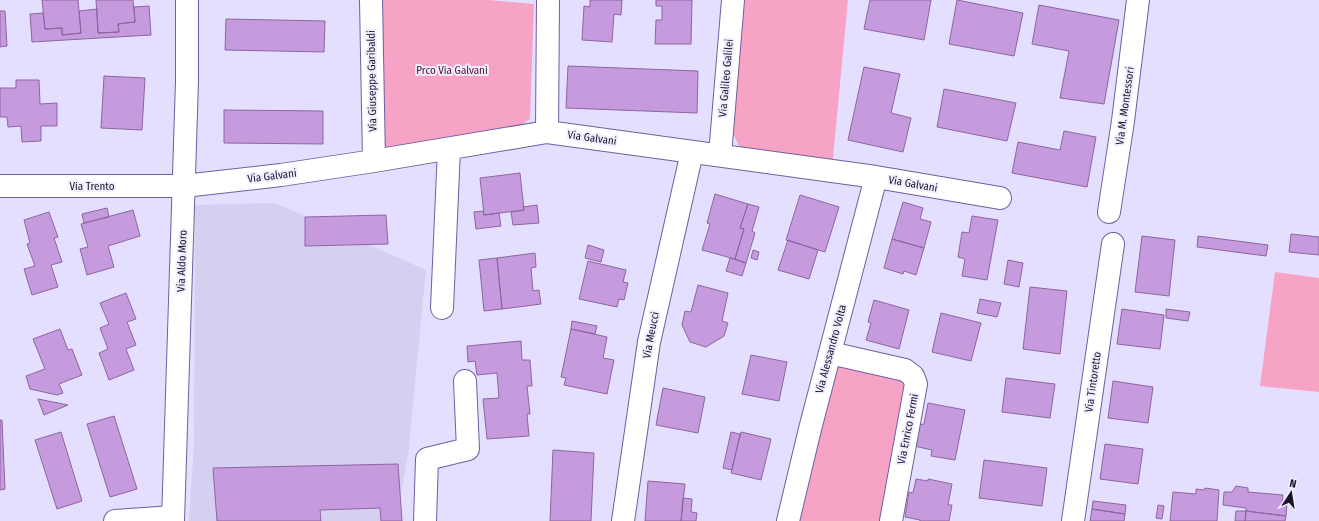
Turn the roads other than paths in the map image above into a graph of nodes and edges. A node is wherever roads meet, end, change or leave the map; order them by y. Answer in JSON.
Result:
{"nodes":[{"id":1,"x":187,"y":0,"type":"edge"},
{"id":2,"x":371,"y":0,"type":"edge"},
{"id":3,"x":548,"y":0,"type":"edge"},
{"id":4,"x":733,"y":0,"type":"edge"},
{"id":5,"x":1133,"y":1,"type":"edge"},
{"id":6,"x":548,"y":132,"type":"junction"},
{"id":7,"x":449,"y":149,"type":"junction"},
{"id":8,"x":692,"y":152,"type":"junction"},
{"id":9,"x":720,"y":155,"type":"junction"},
{"id":10,"x":374,"y":161,"type":"junction"},
{"id":11,"x":876,"y":177,"type":"junction"},
{"id":12,"x":0,"y":186,"type":"edge"},
{"id":13,"x":184,"y":186,"type":"junction"},
{"id":14,"x":1000,"y":198,"type":"dead end"},
{"id":15,"x":1109,"y":212,"type":"dead end"},
{"id":16,"x":1113,"y":244,"type":"dead end"},
{"id":17,"x":442,"y":308,"type":"dead end"},
{"id":18,"x":830,"y":353,"type":"junction"},
{"id":19,"x":465,"y":380,"type":"dead end"},
{"id":20,"x":173,"y":519,"type":"edge"},
{"id":21,"x":115,"y":521,"type":"edge"},
{"id":22,"x":425,"y":521,"type":"edge"},
{"id":23,"x":623,"y":521,"type":"edge"},
{"id":24,"x":788,"y":521,"type":"edge"},
{"id":25,"x":891,"y":521,"type":"edge"},
{"id":26,"x":1073,"y":521,"type":"edge"}],
"edges":[{"from":1,"to":13,"type":"street","name":"Via Aldo Moro"},
{"from":2,"to":10,"type":"street","name":"Via Giuseppe Garibaldi"},
{"from":3,"to":6,"type":"street"},
{"from":4,"to":9,"type":"street","name":"Via Galileo Galilei"},
{"from":5,"to":15,"type":"street","name":"Via M. Montessori"},
{"from":6,"to":7,"type":"street","name":"Via Galvani"},
{"from":6,"to":8,"type":"street","name":"Via Galvani"},
{"from":7,"to":10,"type":"street","name":"Via Galvani"},
{"from":7,"to":17,"type":"street"},
{"from":8,"to":9,"type":"street","name":"Via Galvani"},
{"from":8,"to":23,"type":"street","name":"Via Meucci"},
{"from":9,"to":11,"type":"street","name":"Via Galvani"},
{"from":10,"to":13,"type":"street","name":"Via Galvani"},
{"from":11,"to":14,"type":"street","name":"Via Galvani"},
{"from":11,"to":18,"type":"street","name":"Via Alessandro Volta"},
{"from":12,"to":13,"type":"street","name":"Via Trento"},
{"from":13,"to":20,"type":"street","name":"Via Aldo Moro"},
{"from":16,"to":26,"type":"street","name":"Via Tintoretto"},
{"from":18,"to":24,"type":"street","name":"Via Alessandro Volta"},
{"from":18,"to":25,"type":"street","name":"Via Enrico Fermi"},
{"from":19,"to":22,"type":"street"},
{"from":20,"to":21,"type":"street"}]}
